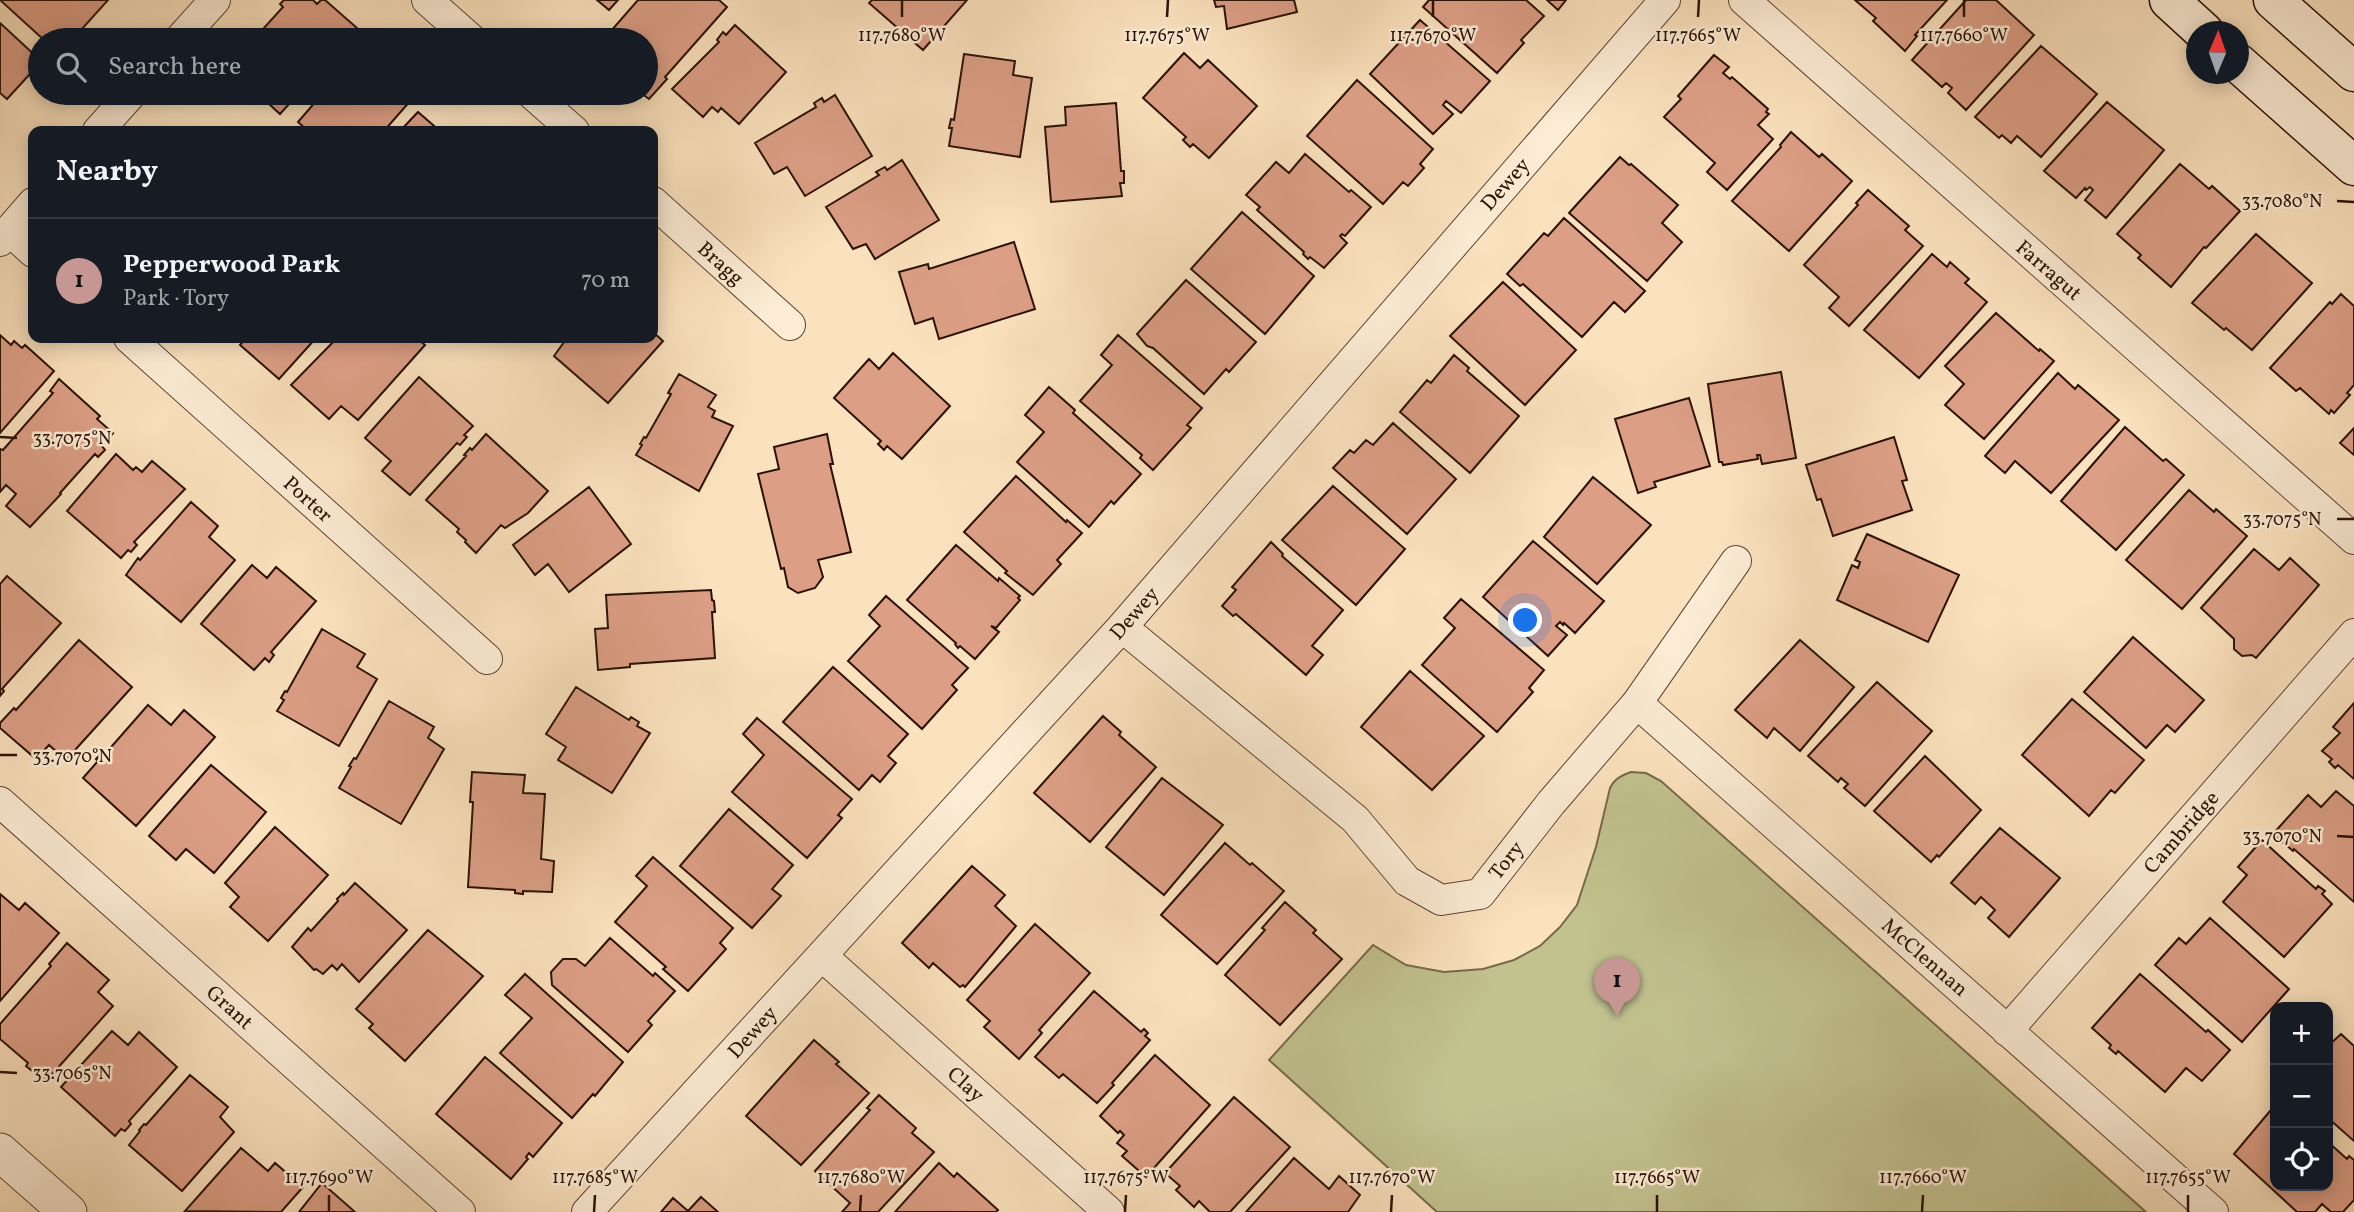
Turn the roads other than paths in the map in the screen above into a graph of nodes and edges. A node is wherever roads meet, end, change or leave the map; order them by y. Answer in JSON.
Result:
{"nodes":[{"id":1,"x":215,"y":0,"type":"edge"},
{"id":2,"x":427,"y":0,"type":"edge"},
{"id":3,"x":1665,"y":0,"type":"edge"},
{"id":4,"x":1744,"y":0,"type":"edge"},
{"id":5,"x":2169,"y":0,"type":"edge"},
{"id":6,"x":2273,"y":0,"type":"edge"},
{"id":7,"x":2192,"y":21,"type":"edge"},
{"id":8,"x":190,"y":28,"type":"edge"},
{"id":9,"x":458,"y":28,"type":"edge"},
{"id":10,"x":2354,"y":72,"type":"edge"},
{"id":11,"x":2249,"y":73,"type":"edge"},
{"id":12,"x":121,"y":105,"type":"edge"},
{"id":13,"x":545,"y":105,"type":"edge"},
{"id":14,"x":102,"y":126,"type":"edge"},
{"id":15,"x":568,"y":126,"type":"edge"},
{"id":16,"x":2354,"y":166,"type":"edge"},
{"id":17,"x":658,"y":206,"type":"edge"},
{"id":18,"x":28,"y":210,"type":"edge"},
{"id":19,"x":5,"y":235,"type":"edge"},
{"id":20,"x":28,"y":249,"type":"edge"},
{"id":21,"x":790,"y":325,"type":"dead end"},
{"id":22,"x":135,"y":343,"type":"edge"},
{"id":23,"x":2354,"y":539,"type":"edge"},
{"id":24,"x":1736,"y":561,"type":"dead end"},
{"id":25,"x":1122,"y":627,"type":"junction"},
{"id":26,"x":2354,"y":634,"type":"edge"},
{"id":27,"x":487,"y":659,"type":"dead end"},
{"id":28,"x":1637,"y":703,"type":"junction"},
{"id":29,"x":0,"y":802,"type":"edge"},
{"id":30,"x":822,"y":956,"type":"junction"},
{"id":31,"x":2007,"y":1031,"type":"junction"},
{"id":32,"x":0,"y":1152,"type":"edge"},
{"id":33,"x":68,"y":1212,"type":"edge"},
{"id":34,"x":460,"y":1212,"type":"edge"},
{"id":35,"x":587,"y":1212,"type":"edge"},
{"id":36,"x":1110,"y":1212,"type":"edge"},
{"id":37,"x":2213,"y":1212,"type":"edge"}],
"edges":[{"from":1,"to":8,"type":"street"},
{"from":2,"to":9,"type":"street"},
{"from":3,"to":25,"type":"street","name":"Dewey"},
{"from":4,"to":23,"type":"street","name":"Farragut"},
{"from":5,"to":7,"type":"main road"},
{"from":6,"to":10,"type":"main road"},
{"from":11,"to":16,"type":"main road"},
{"from":12,"to":14,"type":"street"},
{"from":13,"to":15,"type":"street"},
{"from":17,"to":21,"type":"street","name":"Bragg"},
{"from":18,"to":19,"type":"street"},
{"from":19,"to":20,"type":"street"},
{"from":22,"to":27,"type":"street","name":"Porter"},
{"from":24,"to":28,"type":"street","name":"Tory"},
{"from":25,"to":28,"type":"street","name":"Tory"},
{"from":25,"to":30,"type":"street","name":"Dewey"},
{"from":26,"to":31,"type":"street","name":"Cambridge"},
{"from":28,"to":31,"type":"street","name":"McClennan"},
{"from":29,"to":34,"type":"street","name":"Grant"},
{"from":30,"to":35,"type":"street","name":"Dewey"},
{"from":30,"to":36,"type":"street","name":"Clay"},
{"from":31,"to":37,"type":"street","name":"McClennan"},
{"from":32,"to":33,"type":"street"}]}
